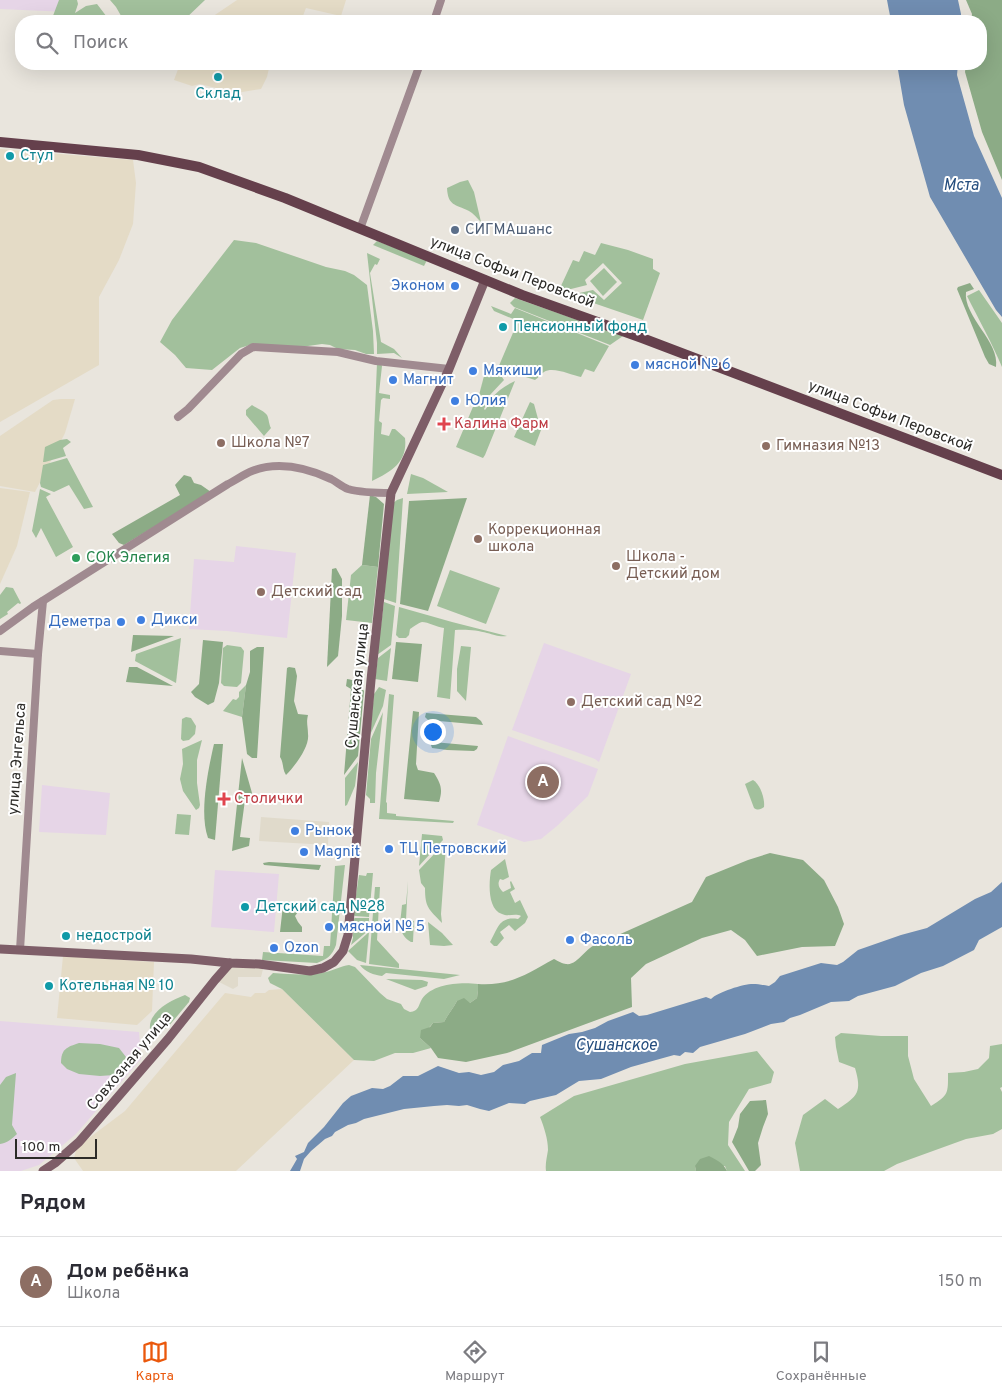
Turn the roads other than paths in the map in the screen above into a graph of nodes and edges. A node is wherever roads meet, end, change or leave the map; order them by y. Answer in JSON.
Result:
{"nodes":[{"id":1,"x":441,"y":0,"type":"edge"},
{"id":2,"x":436,"y":15,"type":"edge"},
{"id":3,"x":418,"y":70,"type":"edge"},
{"id":4,"x":0,"y":142,"type":"edge"},
{"id":5,"x":360,"y":229,"type":"junction"},
{"id":6,"x":486,"y":280,"type":"junction"},
{"id":7,"x":449,"y":369,"type":"junction"},
{"id":8,"x":178,"y":417,"type":"dead end"},
{"id":9,"x":1002,"y":475,"type":"edge"},
{"id":10,"x":391,"y":493,"type":"junction"},
{"id":11,"x":43,"y":601,"type":"junction"},
{"id":12,"x":0,"y":631,"type":"edge"},
{"id":13,"x":0,"y":651,"type":"edge"},
{"id":14,"x":38,"y":654,"type":"junction"},
{"id":15,"x":0,"y":949,"type":"edge"},
{"id":16,"x":20,"y":950,"type":"junction"},
{"id":17,"x":230,"y":963,"type":"junction"},
{"id":18,"x":43,"y":1171,"type":"edge"}],
"edges":[{"from":1,"to":2,"type":"street"},
{"from":3,"to":5,"type":"street"},
{"from":4,"to":5,"type":"main road","name":"улица Софьи Перовской"},
{"from":5,"to":6,"type":"main road","name":"улица Софьи Перовской"},
{"from":6,"to":7,"type":"main road","name":"Сушанская улица"},
{"from":6,"to":9,"type":"main road","name":"улица Софьи Перовской"},
{"from":7,"to":8,"type":"street"},
{"from":7,"to":10,"type":"main road","name":"Сушанская улица"},
{"from":10,"to":11,"type":"street"},
{"from":10,"to":17,"type":"main road","name":"Сушанская улица"},
{"from":11,"to":12,"type":"street"},
{"from":11,"to":14,"type":"street","name":"улица Энгельса"},
{"from":13,"to":14,"type":"street"},
{"from":14,"to":16,"type":"street","name":"улица Энгельса"},
{"from":15,"to":16,"type":"main road","name":"Сушанская улица"},
{"from":16,"to":17,"type":"main road","name":"Сушанская улица"},
{"from":17,"to":18,"type":"main road","name":"Совхозная улица"}]}
